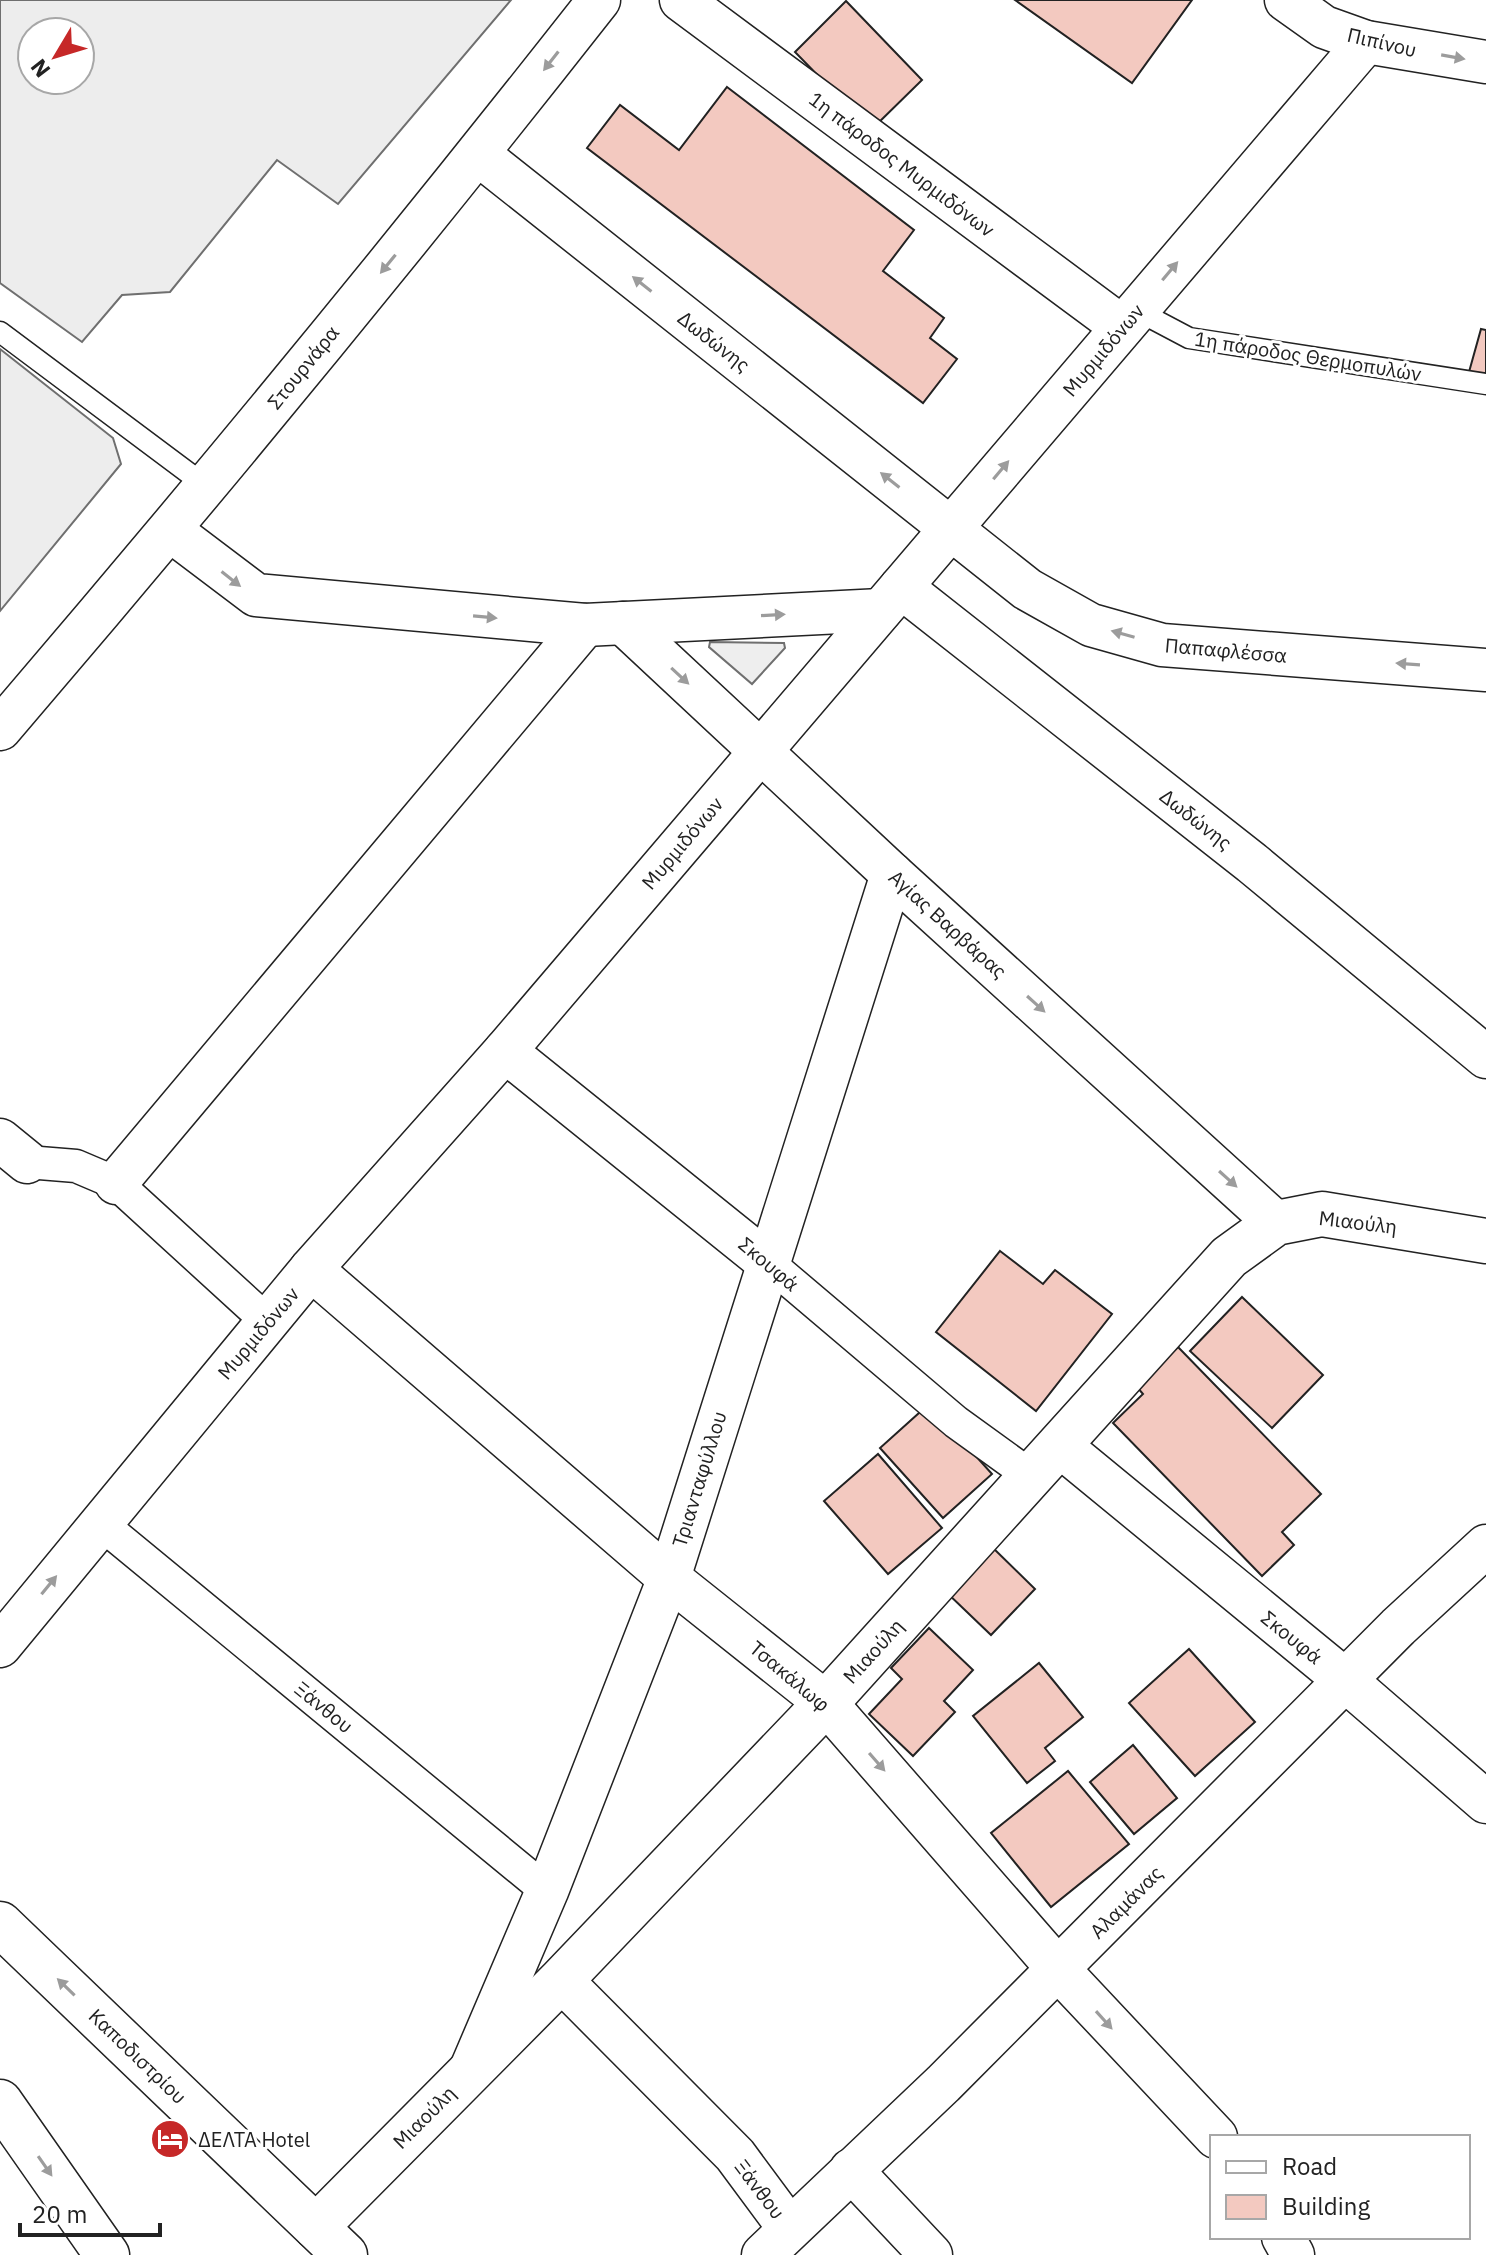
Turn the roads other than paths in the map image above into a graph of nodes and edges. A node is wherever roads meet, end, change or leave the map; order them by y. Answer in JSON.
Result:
{"nodes":[{"id":1,"x":599,"y":0,"type":"edge"},
{"id":2,"x":681,"y":0,"type":"edge"},
{"id":3,"x":1286,"y":0,"type":"edge"},
{"id":4,"x":1366,"y":42,"type":"junction"},
{"id":5,"x":1486,"y":62,"type":"edge"},
{"id":6,"x":478,"y":154,"type":"junction"},
{"id":7,"x":1129,"y":319,"type":"junction"},
{"id":8,"x":0,"y":332,"type":"edge"},
{"id":9,"x":1486,"y":384,"type":"edge"},
{"id":10,"x":206,"y":486,"type":"junction"},
{"id":11,"x":951,"y":529,"type":"junction"},
{"id":12,"x":170,"y":530,"type":"junction"},
{"id":13,"x":891,"y":598,"type":"junction"},
{"id":14,"x":604,"y":624,"type":"junction"},
{"id":15,"x":1486,"y":670,"type":"edge"},
{"id":16,"x":0,"y":729,"type":"edge"},
{"id":17,"x":761,"y":751,"type":"junction"},
{"id":18,"x":892,"y":874,"type":"junction"},
{"id":19,"x":505,"y":1051,"type":"junction"},
{"id":20,"x":1486,"y":1057,"type":"edge"},
{"id":21,"x":13,"y":1151,"type":"edge"},
{"id":22,"x":116,"y":1183,"type":"junction"},
{"id":23,"x":1276,"y":1223,"type":"junction"},
{"id":24,"x":1486,"y":1241,"type":"edge"},
{"id":25,"x":766,"y":1261,"type":"junction"},
{"id":26,"x":311,"y":1269,"type":"junction"},
{"id":27,"x":267,"y":1321,"type":"junction"},
{"id":28,"x":1045,"y":1461,"type":"junction"},
{"id":29,"x":100,"y":1523,"type":"junction"},
{"id":30,"x":1486,"y":1546,"type":"edge"},
{"id":31,"x":669,"y":1578,"type":"junction"},
{"id":32,"x":0,"y":1646,"type":"edge"},
{"id":33,"x":1345,"y":1680,"type":"junction"},
{"id":34,"x":826,"y":1703,"type":"junction"},
{"id":35,"x":1486,"y":1802,"type":"edge"},
{"id":36,"x":547,"y":1891,"type":"junction"},
{"id":37,"x":0,"y":1924,"type":"edge"},
{"id":38,"x":1058,"y":1969,"type":"junction"},
{"id":39,"x":561,"y":1980,"type":"junction"},
{"id":40,"x":470,"y":2072,"type":"junction"},
{"id":41,"x":0,"y":2102,"type":"edge"},
{"id":42,"x":1214,"y":2135,"type":"edge"},
{"id":43,"x":851,"y":2170,"type":"junction"},
{"id":44,"x":330,"y":2241,"type":"edge"},
{"id":45,"x":776,"y":2242,"type":"edge"},
{"id":46,"x":107,"y":2255,"type":"edge"},
{"id":47,"x":931,"y":2255,"type":"edge"}],
"edges":[{"from":1,"to":6,"type":"street","name":"Στουρνάρα","one_way":true},
{"from":2,"to":7,"type":"street","name":"1η πάροδος Μυρμιδόνων"},
{"from":3,"to":4,"type":"street","name":"Πιπίνου"},
{"from":4,"to":5,"type":"street","name":"Πιπίνου","one_way":true},
{"from":7,"to":4,"type":"street","name":"Μυρμιδόνων","one_way":true},
{"from":6,"to":10,"type":"street","name":"Στουρνάρα","one_way":true},
{"from":11,"to":6,"type":"street","name":"Δωδώνης","one_way":true},
{"from":7,"to":9,"type":"lane","name":"1η πάροδος Θερμοπυλών"},
{"from":11,"to":7,"type":"street","name":"Μυρμιδόνων","one_way":true},
{"from":8,"to":10,"type":"lane"},
{"from":10,"to":12,"type":"street","name":"Στουρνάρα"},
{"from":11,"to":13,"type":"street","name":"Μυρμιδόνων"},
{"from":15,"to":11,"type":"street","name":"Παπαφλέσσα","one_way":true},
{"from":12,"to":14,"type":"street","one_way":true},
{"from":12,"to":16,"type":"street","name":"Στουρνάρα"},
{"from":14,"to":13,"type":"street","one_way":true},
{"from":13,"to":17,"type":"street","name":"Μυρμιδόνων"},
{"from":13,"to":20,"type":"street","name":"Δωδώνης"},
{"from":14,"to":17,"type":"street","name":"Αγίας Βαρβάρας","one_way":true},
{"from":14,"to":22,"type":"street"},
{"from":17,"to":18,"type":"street","name":"Αγίας Βαρβάρας"},
{"from":17,"to":19,"type":"street","name":"Μυρμιδόνων"},
{"from":18,"to":23,"type":"street","name":"Αγίας Βαρβάρας","one_way":true},
{"from":18,"to":25,"type":"street","name":"Τριανταφύλλου"},
{"from":19,"to":25,"type":"street","name":"Σκουφά"},
{"from":19,"to":26,"type":"street","name":"Μυρμιδόνων"},
{"from":21,"to":22,"type":"street"},
{"from":22,"to":27,"type":"street"},
{"from":23,"to":24,"type":"street","name":"Μιαούλη"},
{"from":23,"to":28,"type":"street","name":"Μιαούλη"},
{"from":25,"to":28,"type":"street","name":"Σκουφά"},
{"from":25,"to":31,"type":"street","name":"Τριανταφύλλου"},
{"from":26,"to":27,"type":"street","name":"Μυρμιδόνων"},
{"from":26,"to":31,"type":"street","name":"Τσακάλωφ"},
{"from":27,"to":29,"type":"street","name":"Μυρμιδόνων"},
{"from":28,"to":33,"type":"street","name":"Σκουφά"},
{"from":28,"to":34,"type":"street","name":"Μιαούλη"},
{"from":32,"to":29,"type":"street","name":"Μυρμιδόνων","one_way":true},
{"from":29,"to":36,"type":"street","name":"Ξάνθου"},
{"from":30,"to":33,"type":"street","name":"Αλαμάνας"},
{"from":31,"to":34,"type":"street","name":"Τσακάλωφ"},
{"from":31,"to":36,"type":"street","name":"Τριανταφύλλου"},
{"from":33,"to":35,"type":"street","name":"Σκουφά"},
{"from":33,"to":38,"type":"street","name":"Αλαμάνας"},
{"from":34,"to":38,"type":"street","name":"Τσακάλωφ","one_way":true},
{"from":34,"to":39,"type":"street","name":"Μιαούλη"},
{"from":36,"to":40,"type":"street","name":"Τριανταφύλλου"},
{"from":44,"to":37,"type":"street","name":"Καποδιστρίου","one_way":true},
{"from":38,"to":42,"type":"street","name":"Τσακάλωφ","one_way":true},
{"from":38,"to":43,"type":"street","name":"Αλαμάνας"},
{"from":39,"to":40,"type":"street","name":"Μιαούλη"},
{"from":39,"to":45,"type":"street","name":"Ξάνθου"},
{"from":40,"to":44,"type":"street","name":"Μιαούλη"},
{"from":41,"to":46,"type":"street","one_way":true},
{"from":43,"to":45,"type":"street","name":"Αλαμάνας"},
{"from":43,"to":47,"type":"street"}]}
